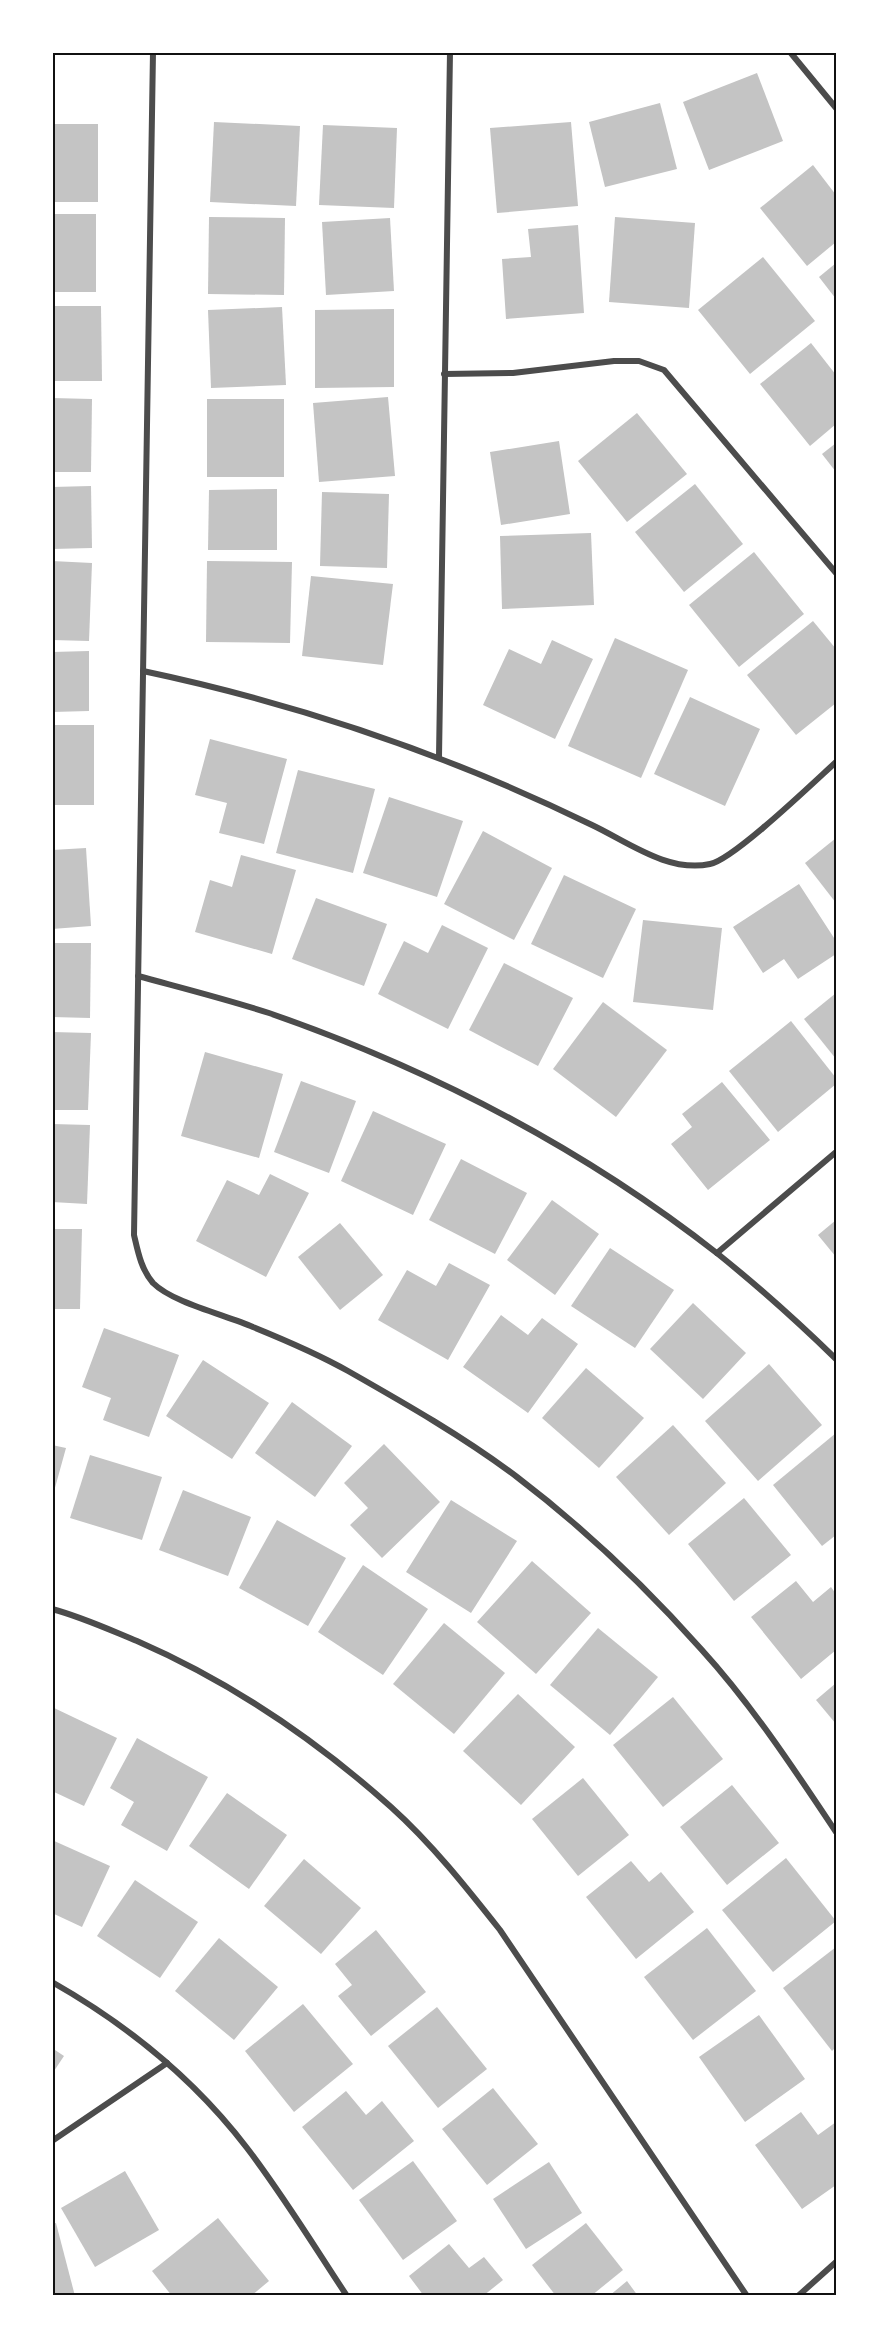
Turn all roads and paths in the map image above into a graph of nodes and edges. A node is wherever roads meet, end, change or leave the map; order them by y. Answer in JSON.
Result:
{"nodes":[{"id":1,"x":153,"y":52,"type":"edge"},
{"id":2,"x":450,"y":52,"type":"edge"},
{"id":3,"x":790,"y":52,"type":"edge"},
{"id":4,"x":837,"y":108,"type":"edge"},
{"id":5,"x":444,"y":374,"type":"junction"},
{"id":6,"x":837,"y":573,"type":"edge"},
{"id":7,"x":143,"y":670,"type":"junction"},
{"id":8,"x":439,"y":757,"type":"junction"},
{"id":9,"x":837,"y":762,"type":"edge"},
{"id":10,"x":138,"y":976,"type":"junction"},
{"id":11,"x":837,"y":1152,"type":"edge"},
{"id":12,"x":717,"y":1253,"type":"junction"},
{"id":13,"x":837,"y":1359,"type":"edge"},
{"id":14,"x":52,"y":1609,"type":"edge"},
{"id":15,"x":837,"y":1832,"type":"edge"},
{"id":16,"x":52,"y":1982,"type":"edge"},
{"id":17,"x":167,"y":2063,"type":"junction"},
{"id":18,"x":52,"y":2140,"type":"edge"},
{"id":19,"x":837,"y":2262,"type":"edge"},
{"id":20,"x":347,"y":2295,"type":"edge"},
{"id":21,"x":747,"y":2295,"type":"edge"},
{"id":22,"x":798,"y":2295,"type":"edge"}],
"edges":[{"from":1,"to":7,"type":"street"},
{"from":2,"to":5,"type":"street"},
{"from":3,"to":4,"type":"street"},
{"from":5,"to":6,"type":"street"},
{"from":5,"to":8,"type":"street"},
{"from":7,"to":8,"type":"street"},
{"from":7,"to":10,"type":"street"},
{"from":8,"to":9,"type":"street"},
{"from":10,"to":12,"type":"street"},
{"from":10,"to":15,"type":"street"},
{"from":11,"to":12,"type":"street"},
{"from":12,"to":13,"type":"street"},
{"from":14,"to":21,"type":"street"},
{"from":16,"to":17,"type":"street"},
{"from":17,"to":18,"type":"street"},
{"from":17,"to":20,"type":"street"},
{"from":19,"to":22,"type":"street"}]}
